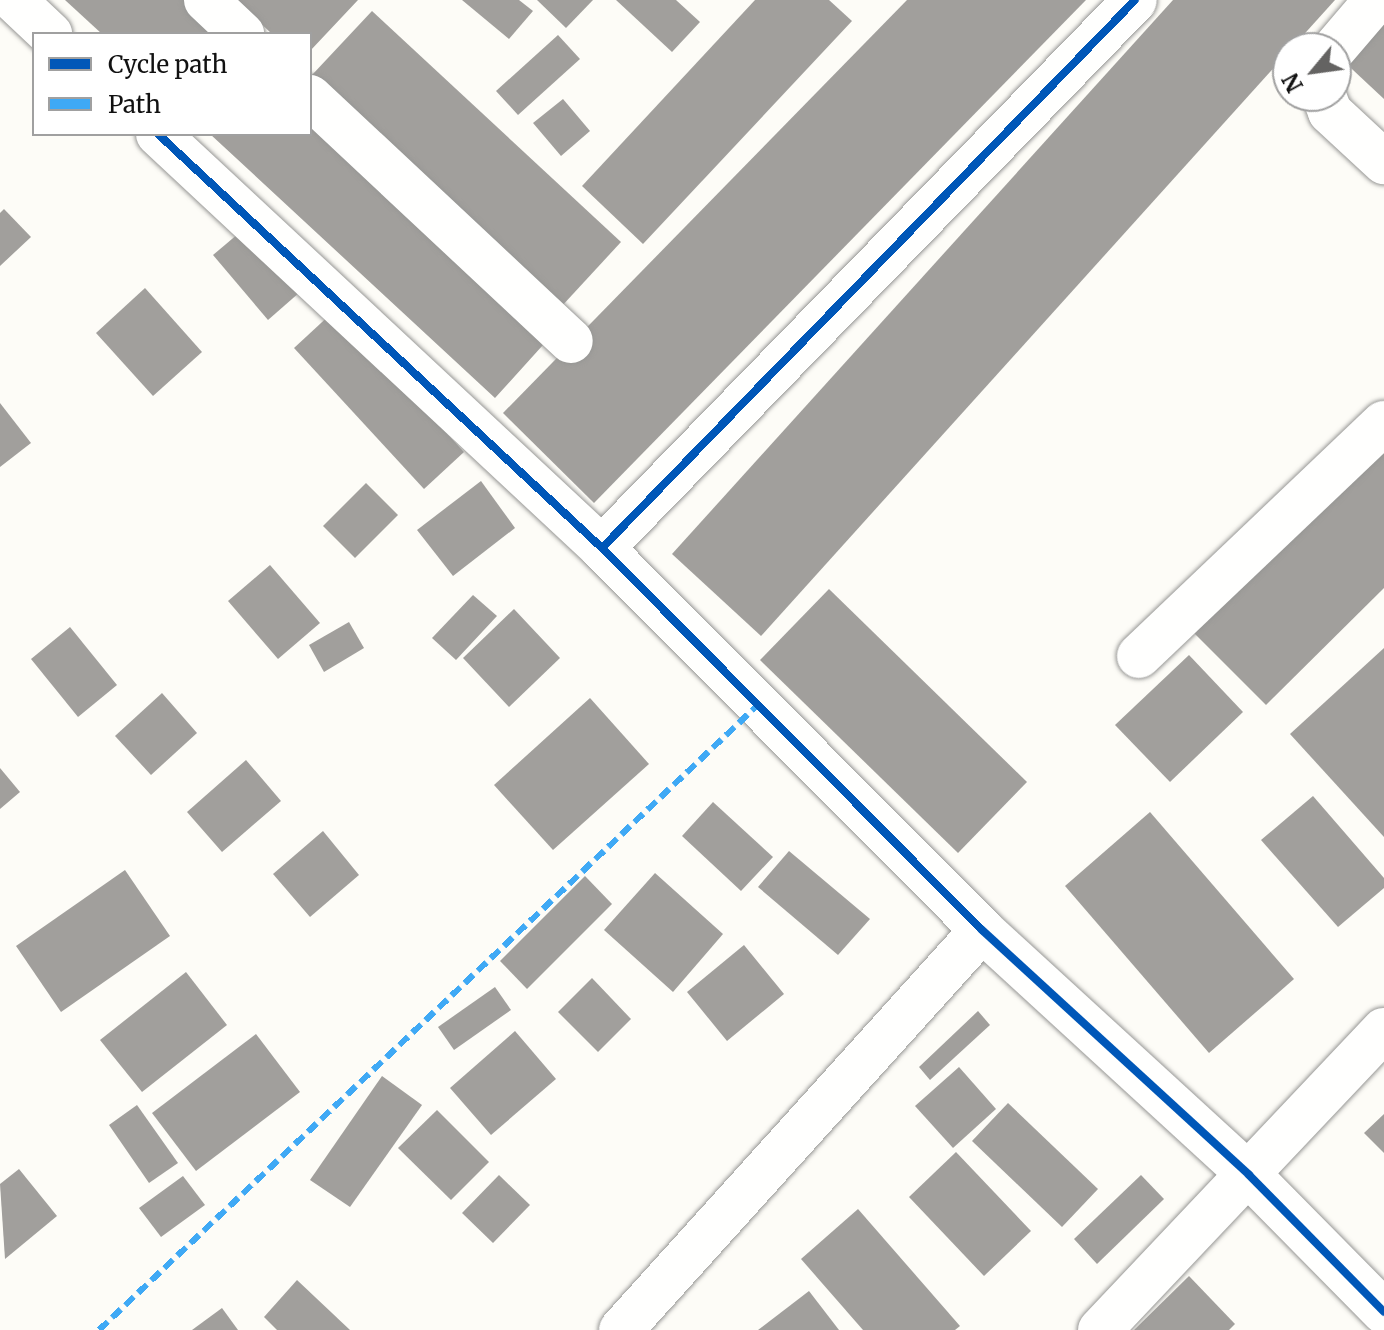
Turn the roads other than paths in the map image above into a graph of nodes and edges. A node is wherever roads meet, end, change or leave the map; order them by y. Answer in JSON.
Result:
{"nodes":[{"id":1,"x":14,"y":0,"type":"edge"},
{"id":2,"x":206,"y":0,"type":"edge"},
{"id":3,"x":1135,"y":0,"type":"edge"},
{"id":4,"x":1376,"y":0,"type":"edge"},
{"id":5,"x":48,"y":32,"type":"edge"},
{"id":6,"x":240,"y":32,"type":"edge"},
{"id":7,"x":1349,"y":32,"type":"edge"},
{"id":8,"x":312,"y":99,"type":"edge"},
{"id":9,"x":1330,"y":112,"type":"edge"},
{"id":10,"x":160,"y":136,"type":"edge"},
{"id":11,"x":1384,"y":162,"type":"edge"},
{"id":12,"x":571,"y":341,"type":"dead end"},
{"id":13,"x":1384,"y":423,"type":"edge"},
{"id":14,"x":602,"y":548,"type":"junction"},
{"id":15,"x":1139,"y":656,"type":"dead end"},
{"id":16,"x":982,"y":930,"type":"junction"},
{"id":17,"x":1384,"y":1030,"type":"edge"},
{"id":18,"x":1249,"y":1175,"type":"junction"},
{"id":19,"x":1384,"y":1312,"type":"edge"},
{"id":20,"x":621,"y":1330,"type":"edge"},
{"id":21,"x":1100,"y":1330,"type":"edge"}],
"edges":[{"from":1,"to":5,"type":"street"},
{"from":2,"to":6,"type":"street"},
{"from":3,"to":14,"type":"street"},
{"from":4,"to":7,"type":"street"},
{"from":8,"to":12,"type":"street"},
{"from":9,"to":11,"type":"street"},
{"from":10,"to":14,"type":"street"},
{"from":13,"to":15,"type":"street"},
{"from":14,"to":16,"type":"street"},
{"from":16,"to":18,"type":"street"},
{"from":16,"to":20,"type":"street"},
{"from":17,"to":18,"type":"street"},
{"from":18,"to":19,"type":"street"},
{"from":18,"to":21,"type":"street"}]}
